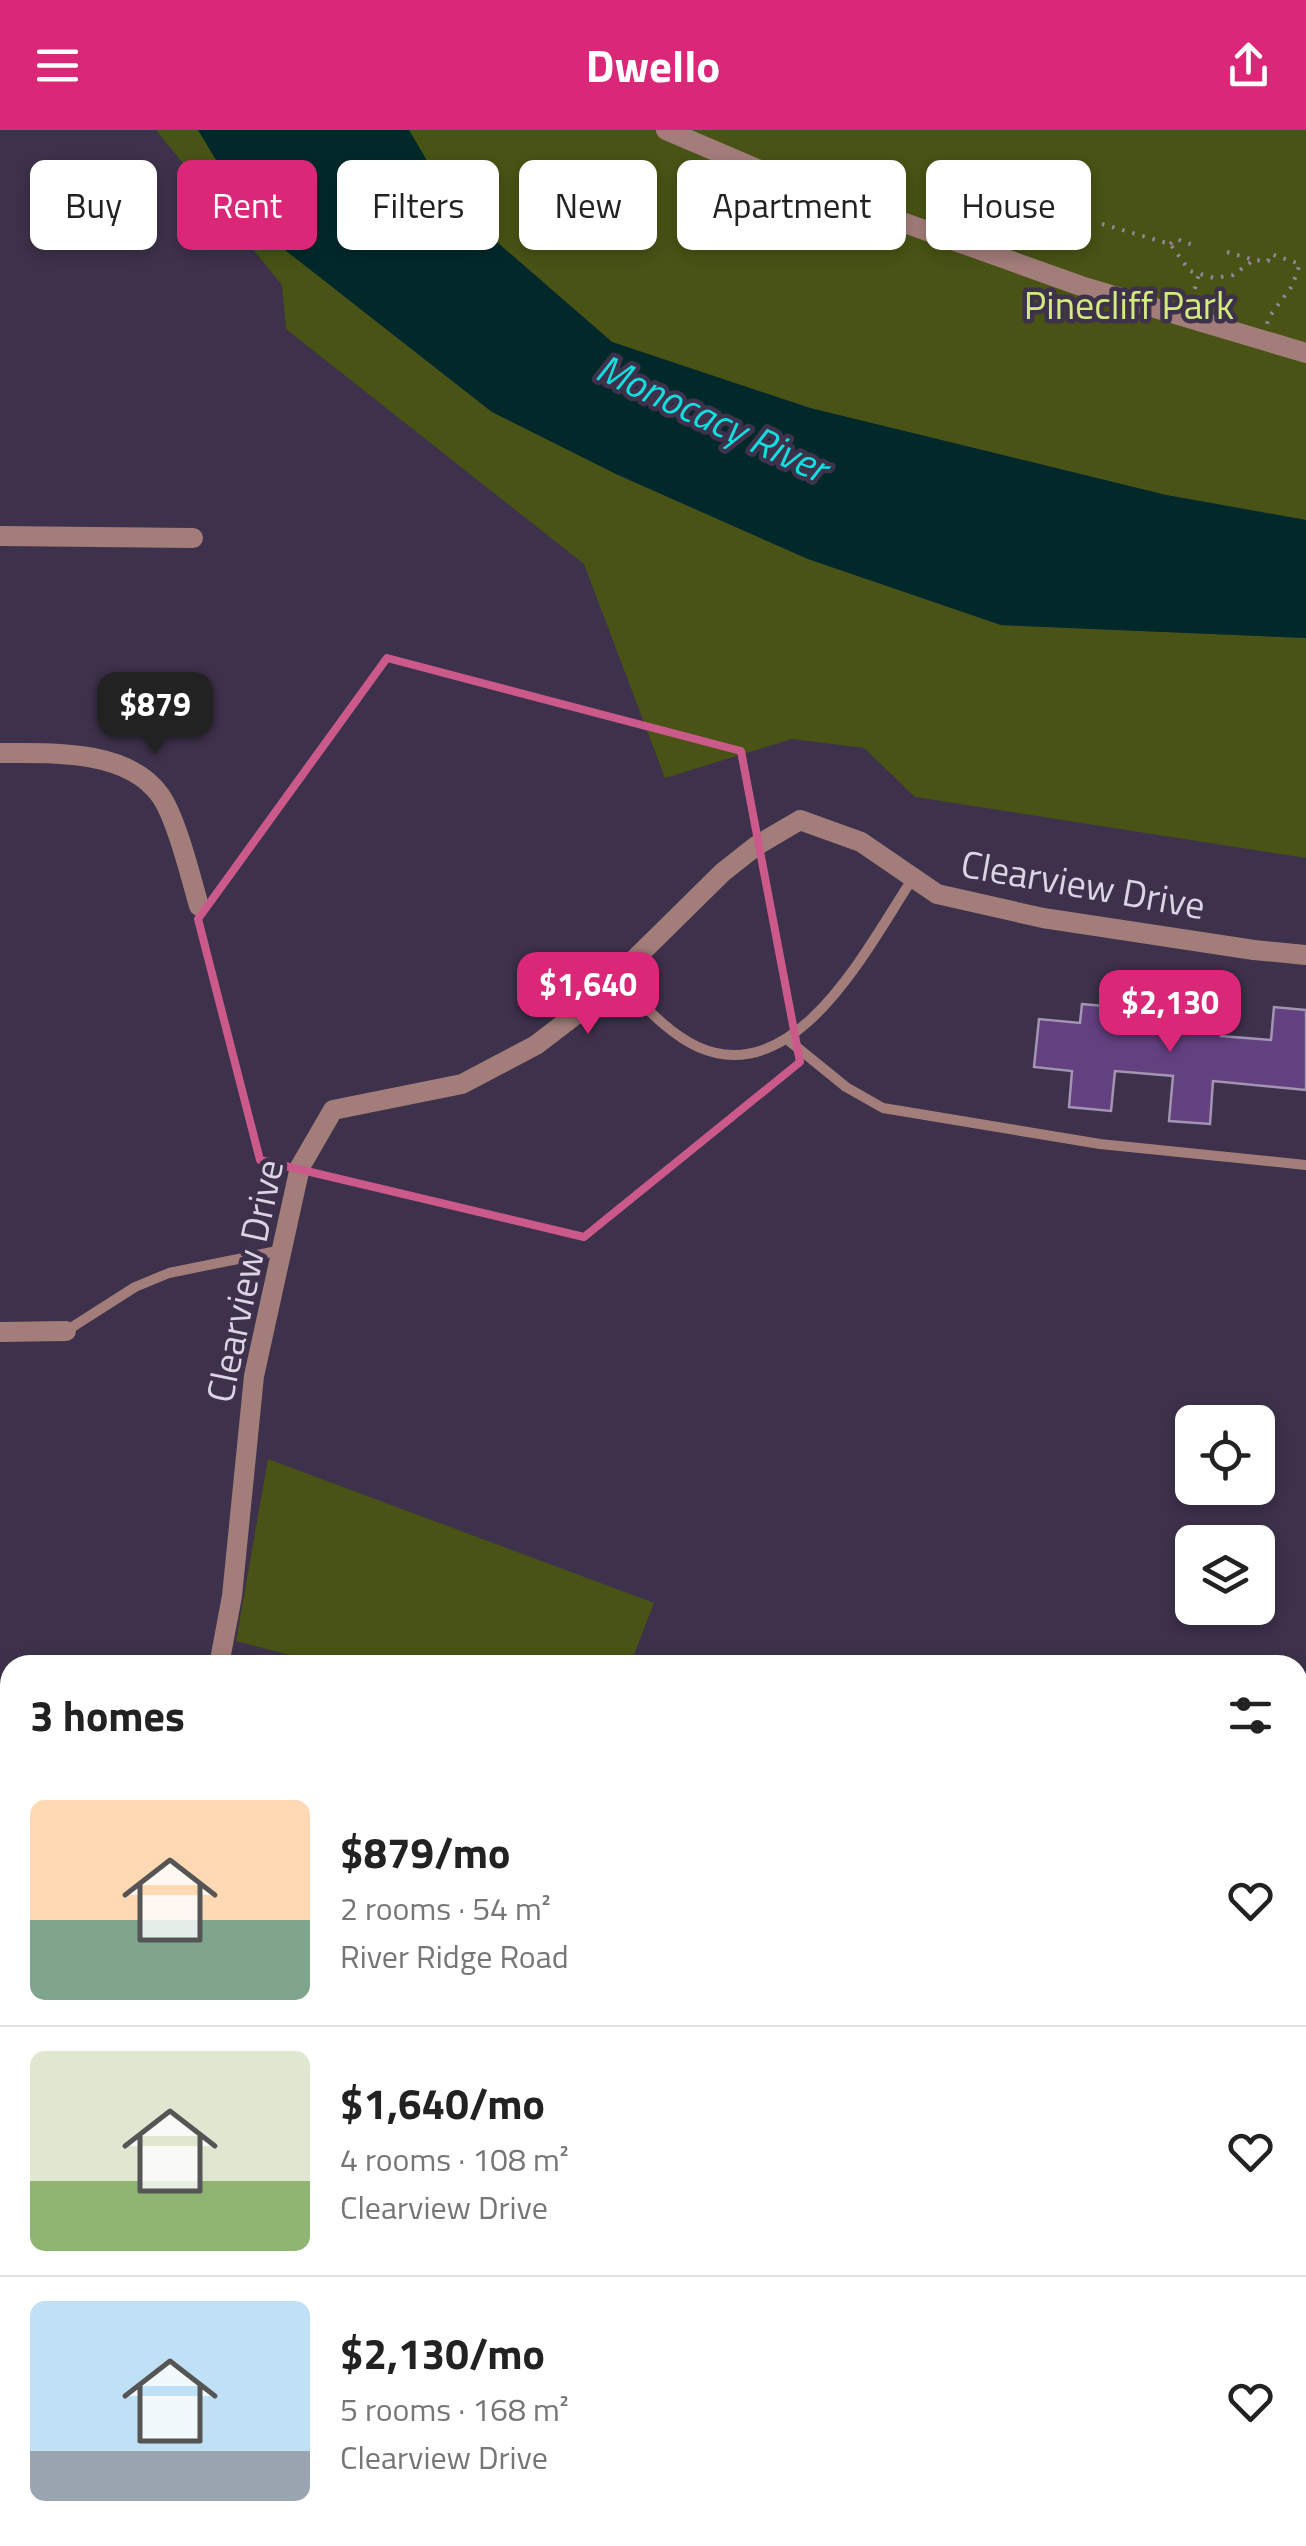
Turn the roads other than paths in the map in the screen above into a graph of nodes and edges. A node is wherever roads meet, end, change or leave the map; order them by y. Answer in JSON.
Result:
{"nodes":[{"id":1,"x":666,"y":130,"type":"edge"},
{"id":2,"x":1306,"y":354,"type":"edge"},
{"id":3,"x":0,"y":536,"type":"edge"},
{"id":4,"x":193,"y":538,"type":"dead end"},
{"id":5,"x":0,"y":753,"type":"edge"},
{"id":6,"x":913,"y":878,"type":"junction"},
{"id":7,"x":199,"y":906,"type":"dead end"},
{"id":8,"x":1306,"y":955,"type":"edge"},
{"id":9,"x":616,"y":978,"type":"junction"},
{"id":10,"x":788,"y":1040,"type":"junction"},
{"id":11,"x":1306,"y":1164,"type":"edge"},
{"id":12,"x":282,"y":1250,"type":"junction"},
{"id":13,"x":66,"y":1331,"type":"joint"},
{"id":14,"x":0,"y":1332,"type":"edge"},
{"id":15,"x":221,"y":1655,"type":"edge"},
{"id":16,"x":0,"y":2334,"type":"edge"},
{"id":17,"x":0,"y":2344,"type":"edge"}],
"edges":[{"from":1,"to":2,"type":"street"},
{"from":3,"to":4,"type":"street"},
{"from":5,"to":7,"type":"street"},
{"from":6,"to":8,"type":"street","name":"Clearview Drive"},
{"from":6,"to":9,"type":"street","name":"Clearview Drive"},
{"from":6,"to":10,"type":"lane"},
{"from":9,"to":10,"type":"lane"},
{"from":9,"to":12,"type":"street","name":"Clearview Drive"},
{"from":10,"to":11,"type":"lane"},
{"from":12,"to":13,"type":"lane"},
{"from":12,"to":15,"type":"street","name":"Clearview Drive"},
{"from":13,"to":14,"type":"street"},
{"from":16,"to":17,"type":"lane"}]}
